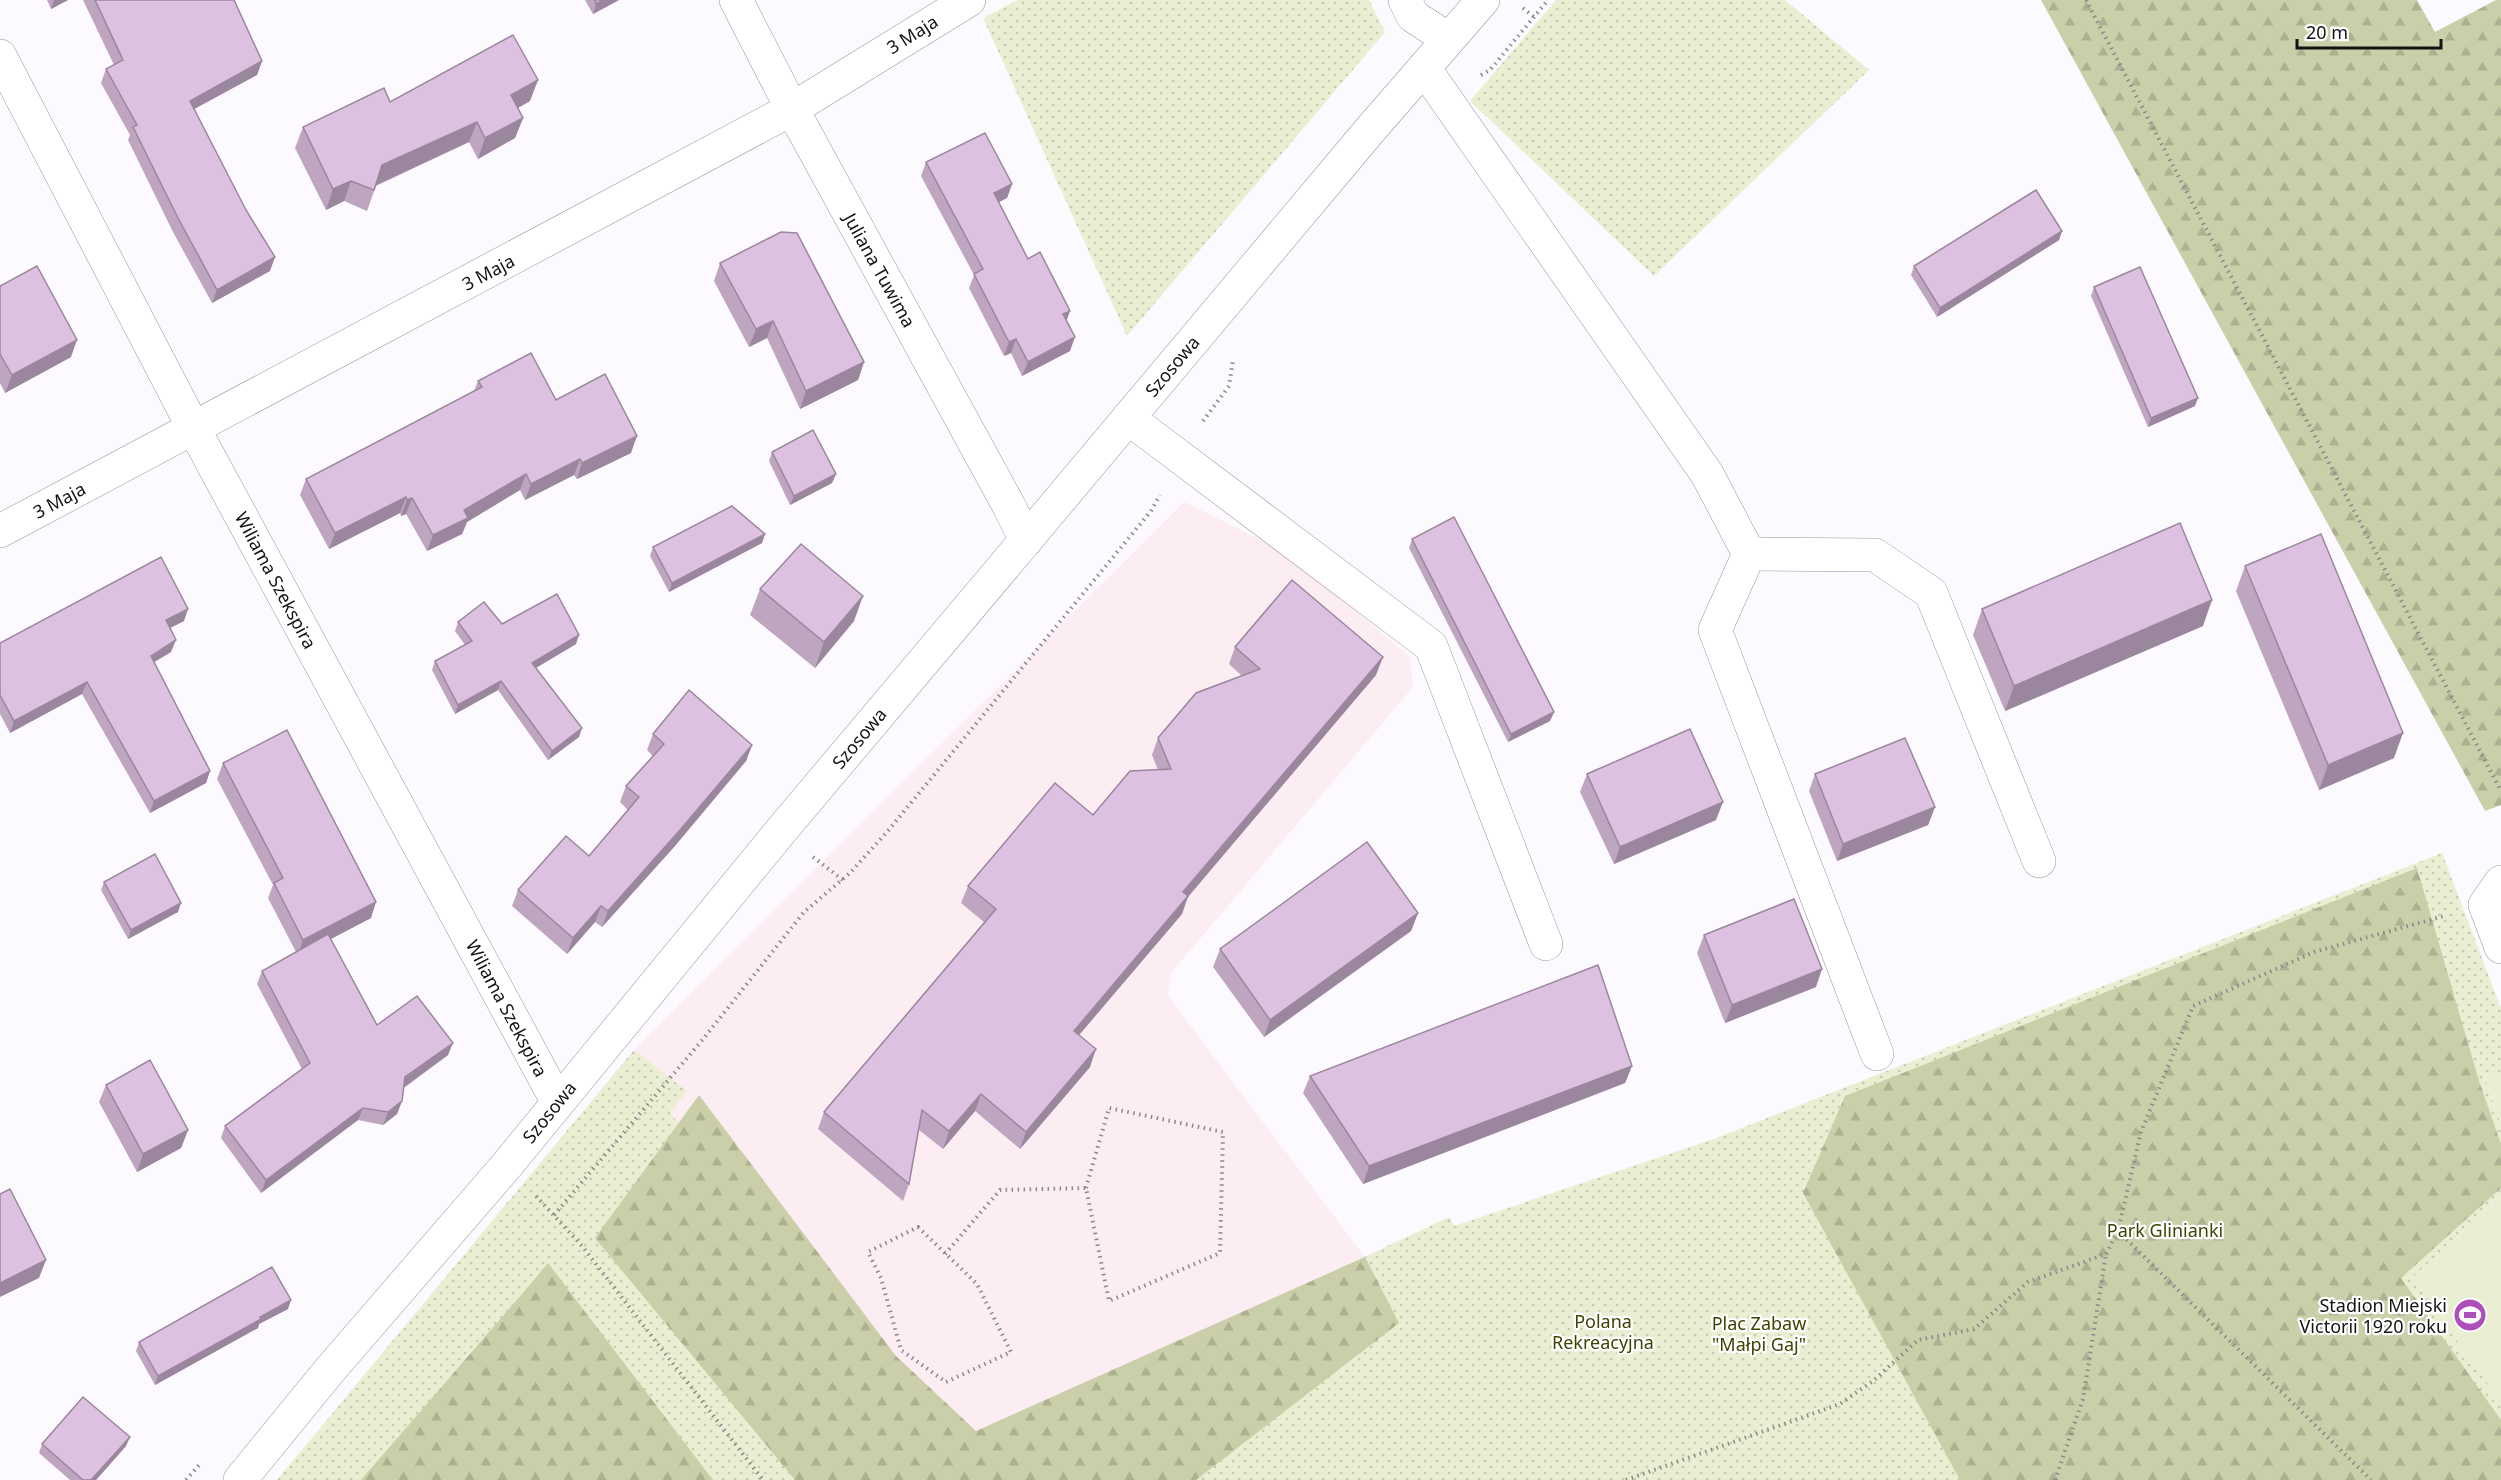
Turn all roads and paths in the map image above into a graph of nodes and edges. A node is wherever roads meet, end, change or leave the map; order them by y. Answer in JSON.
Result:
{"nodes":[{"id":1,"x":736,"y":0,"type":"edge"},
{"id":2,"x":969,"y":0,"type":"edge"},
{"id":3,"x":1405,"y":0,"type":"edge"},
{"id":4,"x":1484,"y":0,"type":"edge"},
{"id":5,"x":2086,"y":0,"type":"edge"},
{"id":6,"x":1448,"y":39,"type":"junction"},
{"id":7,"x":0,"y":56,"type":"edge"},
{"id":8,"x":1424,"y":68,"type":"junction"},
{"id":9,"x":792,"y":109,"type":"junction"},
{"id":10,"x":1235,"y":353,"type":"dead end"},
{"id":11,"x":1128,"y":418,"type":"junction"},
{"id":12,"x":194,"y":429,"type":"junction"},
{"id":13,"x":1180,"y":457,"type":"junction"},
{"id":14,"x":0,"y":531,"type":"edge"},
{"id":15,"x":1026,"y":540,"type":"junction"},
{"id":16,"x":1749,"y":554,"type":"junction"},
{"id":17,"x":2501,"y":791,"type":"edge"},
{"id":18,"x":2039,"y":861,"type":"dead end"},
{"id":19,"x":2493,"y":893,"type":"edge"},
{"id":20,"x":1546,"y":944,"type":"dead end"},
{"id":21,"x":2501,"y":947,"type":"edge"},
{"id":22,"x":1877,"y":1054,"type":"dead end"},
{"id":23,"x":558,"y":1101,"type":"junction"},
{"id":24,"x":507,"y":1165,"type":"junction"},
{"id":25,"x":1086,"y":1188,"type":"junction"},
{"id":26,"x":554,"y":1215,"type":"junction"},
{"id":27,"x":2118,"y":1231,"type":"junction"},
{"id":28,"x":945,"y":1254,"type":"junction"},
{"id":29,"x":2106,"y":1254,"type":"junction"},
{"id":30,"x":240,"y":1480,"type":"edge"},
{"id":31,"x":763,"y":1480,"type":"edge"},
{"id":32,"x":1626,"y":1480,"type":"edge"},
{"id":33,"x":2055,"y":1480,"type":"edge"},
{"id":34,"x":2371,"y":1480,"type":"edge"}],
"edges":[{"from":1,"to":9,"type":"street","name":"Juliana Tuwima"},
{"from":2,"to":9,"type":"street","name":"3 Maja"},
{"from":3,"to":6,"type":"street"},
{"from":4,"to":6,"type":"street","name":"Szosowa"},
{"from":5,"to":17,"type":"path"},
{"from":6,"to":8,"type":"street","name":"Szosowa"},
{"from":7,"to":12,"type":"street","name":"Wiliama Szekspira"},
{"from":8,"to":11,"type":"street","name":"Szosowa"},
{"from":8,"to":16,"type":"street"},
{"from":9,"to":12,"type":"street","name":"3 Maja"},
{"from":9,"to":15,"type":"street","name":"Juliana Tuwima"},
{"from":10,"to":13,"type":"path"},
{"from":11,"to":13,"type":"street"},
{"from":11,"to":15,"type":"street","name":"Szosowa"},
{"from":12,"to":14,"type":"street","name":"3 Maja"},
{"from":12,"to":23,"type":"street","name":"Wiliama Szekspira"},
{"from":13,"to":20,"type":"street"},
{"from":13,"to":26,"type":"path"},
{"from":15,"to":23,"type":"street","name":"Szosowa"},
{"from":16,"to":18,"type":"street"},
{"from":16,"to":22,"type":"street"},
{"from":19,"to":21,"type":"street"},
{"from":19,"to":27,"type":"path"},
{"from":23,"to":24,"type":"street","name":"Szosowa"},
{"from":24,"to":26,"type":"path"},
{"from":24,"to":30,"type":"street","name":"Szosowa"},
{"from":25,"to":25,"type":"path"},
{"from":25,"to":28,"type":"path"},
{"from":26,"to":31,"type":"path"},
{"from":27,"to":29,"type":"path"},
{"from":27,"to":34,"type":"path"},
{"from":28,"to":28,"type":"path"},
{"from":29,"to":32,"type":"path"},
{"from":29,"to":33,"type":"path"}]}
